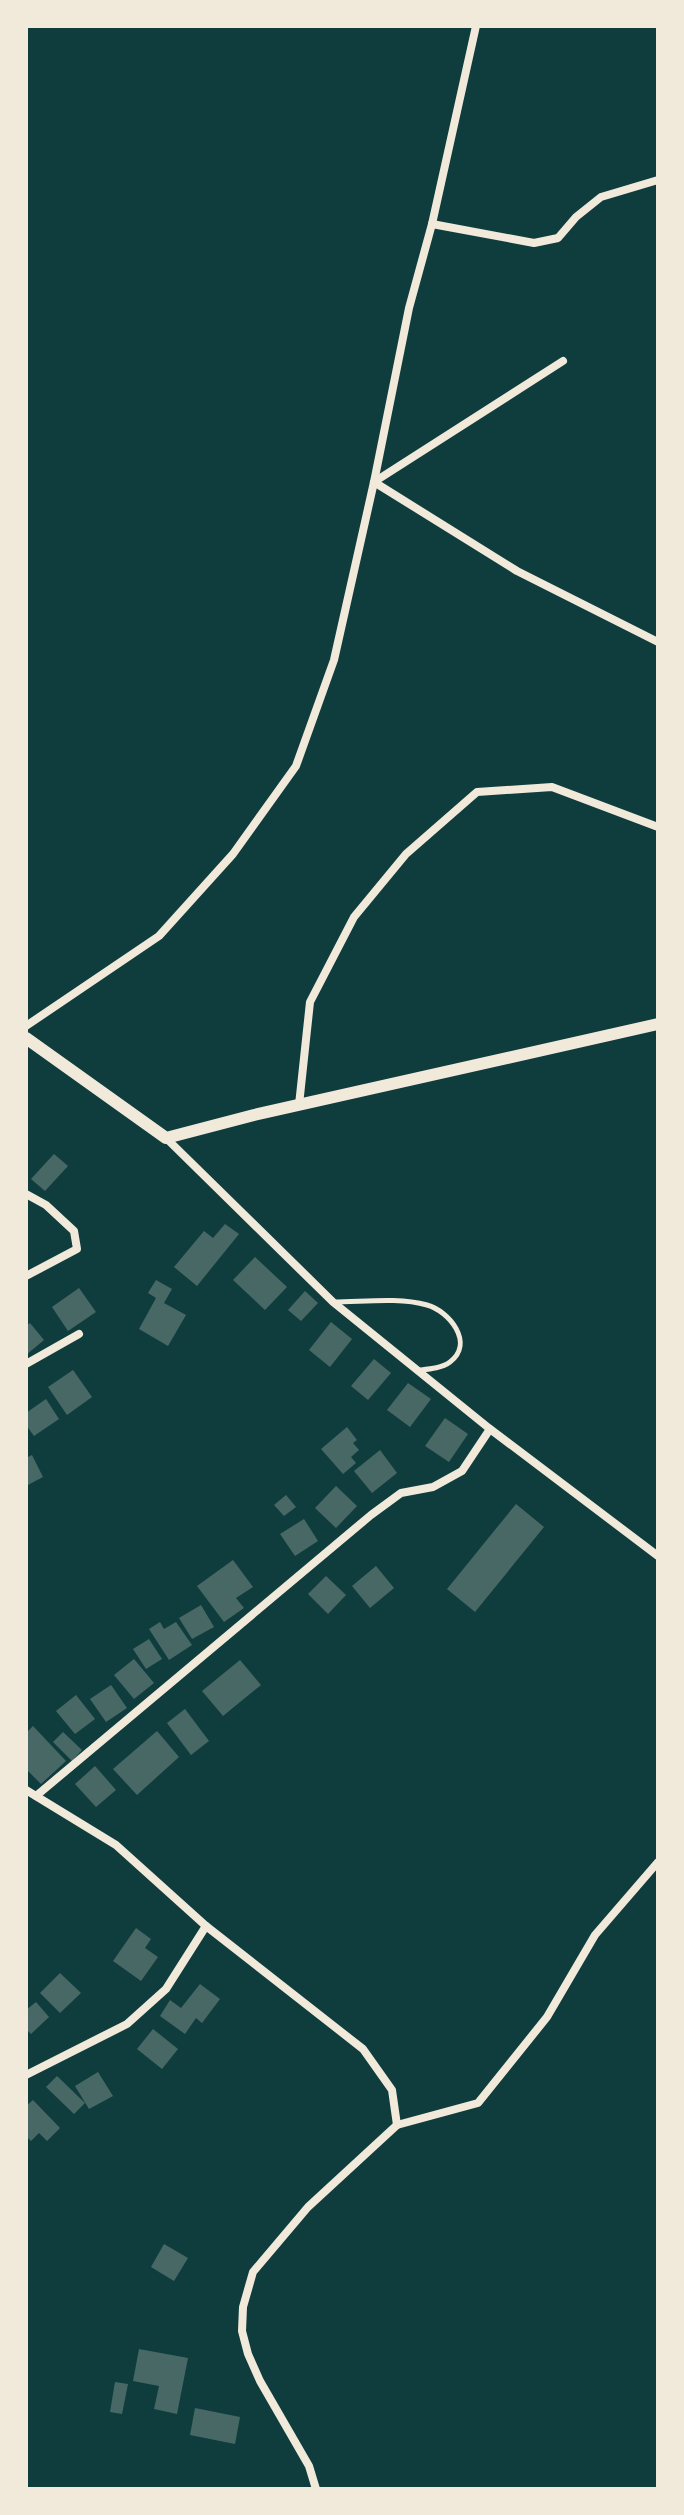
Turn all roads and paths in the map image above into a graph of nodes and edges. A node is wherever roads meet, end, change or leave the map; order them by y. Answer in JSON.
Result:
{"nodes":[{"id":1,"x":476,"y":26,"type":"edge"},
{"id":2,"x":658,"y":180,"type":"edge"},
{"id":3,"x":432,"y":224,"type":"junction"},
{"id":4,"x":563,"y":361,"type":"dead end"},
{"id":5,"x":374,"y":482,"type":"junction"},
{"id":6,"x":658,"y":642,"type":"edge"},
{"id":7,"x":658,"y":827,"type":"edge"},
{"id":8,"x":658,"y":1024,"type":"edge"},
{"id":9,"x":26,"y":1026,"type":"edge"},
{"id":10,"x":26,"y":1038,"type":"edge"},
{"id":11,"x":299,"y":1105,"type":"junction"},
{"id":12,"x":166,"y":1138,"type":"junction"},
{"id":13,"x":26,"y":1194,"type":"edge"},
{"id":14,"x":26,"y":1276,"type":"edge"},
{"id":15,"x":333,"y":1302,"type":"junction"},
{"id":16,"x":79,"y":1334,"type":"dead end"},
{"id":17,"x":26,"y":1364,"type":"edge"},
{"id":18,"x":419,"y":1370,"type":"junction"},
{"id":19,"x":490,"y":1429,"type":"junction"},
{"id":20,"x":658,"y":1556,"type":"edge"},
{"id":21,"x":26,"y":1790,"type":"edge"},
{"id":22,"x":36,"y":1796,"type":"junction"},
{"id":23,"x":658,"y":1862,"type":"edge"},
{"id":24,"x":206,"y":1926,"type":"junction"},
{"id":25,"x":26,"y":2075,"type":"edge"},
{"id":26,"x":397,"y":2125,"type":"junction"},
{"id":27,"x":316,"y":2489,"type":"edge"}],
"edges":[{"from":1,"to":3,"type":"street"},
{"from":2,"to":3,"type":"street"},
{"from":3,"to":5,"type":"street"},
{"from":4,"to":5,"type":"street"},
{"from":5,"to":6,"type":"street"},
{"from":5,"to":9,"type":"street"},
{"from":7,"to":11,"type":"street"},
{"from":8,"to":11,"type":"street"},
{"from":10,"to":12,"type":"street"},
{"from":11,"to":12,"type":"street"},
{"from":12,"to":15,"type":"street"},
{"from":13,"to":14,"type":"street"},
{"from":15,"to":18,"type":"street"},
{"from":15,"to":18,"type":"lane"},
{"from":16,"to":17,"type":"street"},
{"from":18,"to":19,"type":"street"},
{"from":19,"to":20,"type":"street"},
{"from":19,"to":22,"type":"street"},
{"from":21,"to":22,"type":"street"},
{"from":22,"to":24,"type":"street"},
{"from":23,"to":26,"type":"street"},
{"from":24,"to":25,"type":"street"},
{"from":24,"to":26,"type":"street"},
{"from":26,"to":27,"type":"street"}]}
